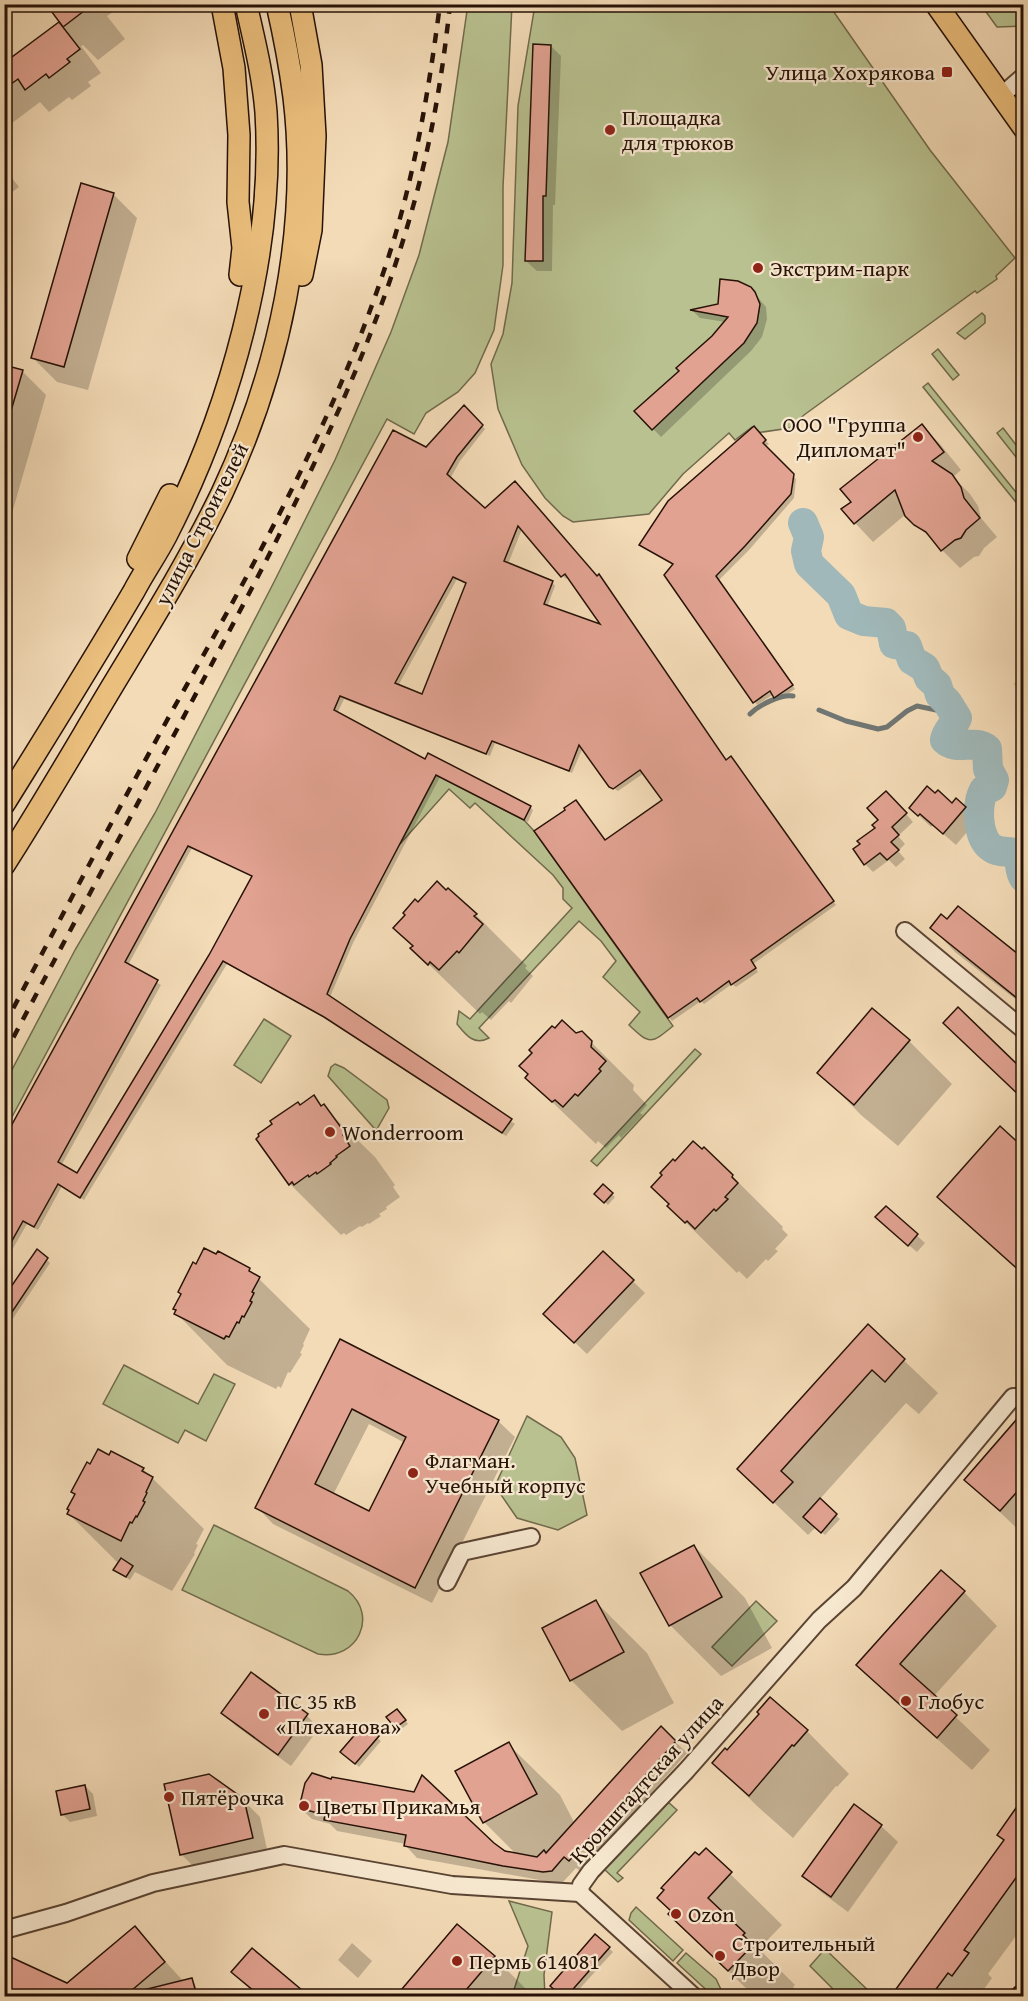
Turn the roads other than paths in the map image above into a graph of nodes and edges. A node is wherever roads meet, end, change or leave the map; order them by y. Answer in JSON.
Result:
{"nodes":[{"id":1,"x":222,"y":4,"type":"edge"},
{"id":2,"x":246,"y":4,"type":"edge"},
{"id":3,"x":277,"y":4,"type":"edge"},
{"id":4,"x":300,"y":4,"type":"edge"},
{"id":5,"x":936,"y":4,"type":"edge"},
{"id":6,"x":1023,"y":76,"type":"edge"},
{"id":7,"x":1001,"y":96,"type":"junction"},
{"id":8,"x":1023,"y":128,"type":"edge"},
{"id":9,"x":244,"y":442,"type":"junction"},
{"id":10,"x":113,"y":626,"type":"junction"},
{"id":11,"x":4,"y":804,"type":"edge"},
{"id":12,"x":4,"y":865,"type":"edge"},
{"id":13,"x":905,"y":931,"type":"dead end"},
{"id":14,"x":1023,"y":1030,"type":"edge"},
{"id":15,"x":1023,"y":1397,"type":"edge"},
{"id":16,"x":531,"y":1537,"type":"dead end"},
{"id":17,"x":447,"y":1582,"type":"dead end"},
{"id":18,"x":580,"y":1893,"type":"junction"},
{"id":19,"x":4,"y":1930,"type":"edge"},
{"id":20,"x":693,"y":1996,"type":"edge"}],
"edges":[{"from":1,"to":10,"type":"main road"},
{"from":2,"to":10,"type":"main road","name":"улица Строителей"},
{"from":3,"to":9,"type":"main road","name":"улица Строителей"},
{"from":4,"to":9,"type":"main road"},
{"from":5,"to":7,"type":"main road"},
{"from":6,"to":7,"type":"street"},
{"from":7,"to":8,"type":"main road"},
{"from":9,"to":12,"type":"main road","name":"улица Строителей"},
{"from":10,"to":11,"type":"main road","name":"улица Строителей"},
{"from":13,"to":14,"type":"street"},
{"from":15,"to":18,"type":"street","name":"Кронштадтская улица"},
{"from":16,"to":17,"type":"street"},
{"from":18,"to":19,"type":"street","name":"Кронштадтская улица"},
{"from":18,"to":20,"type":"street"}]}
